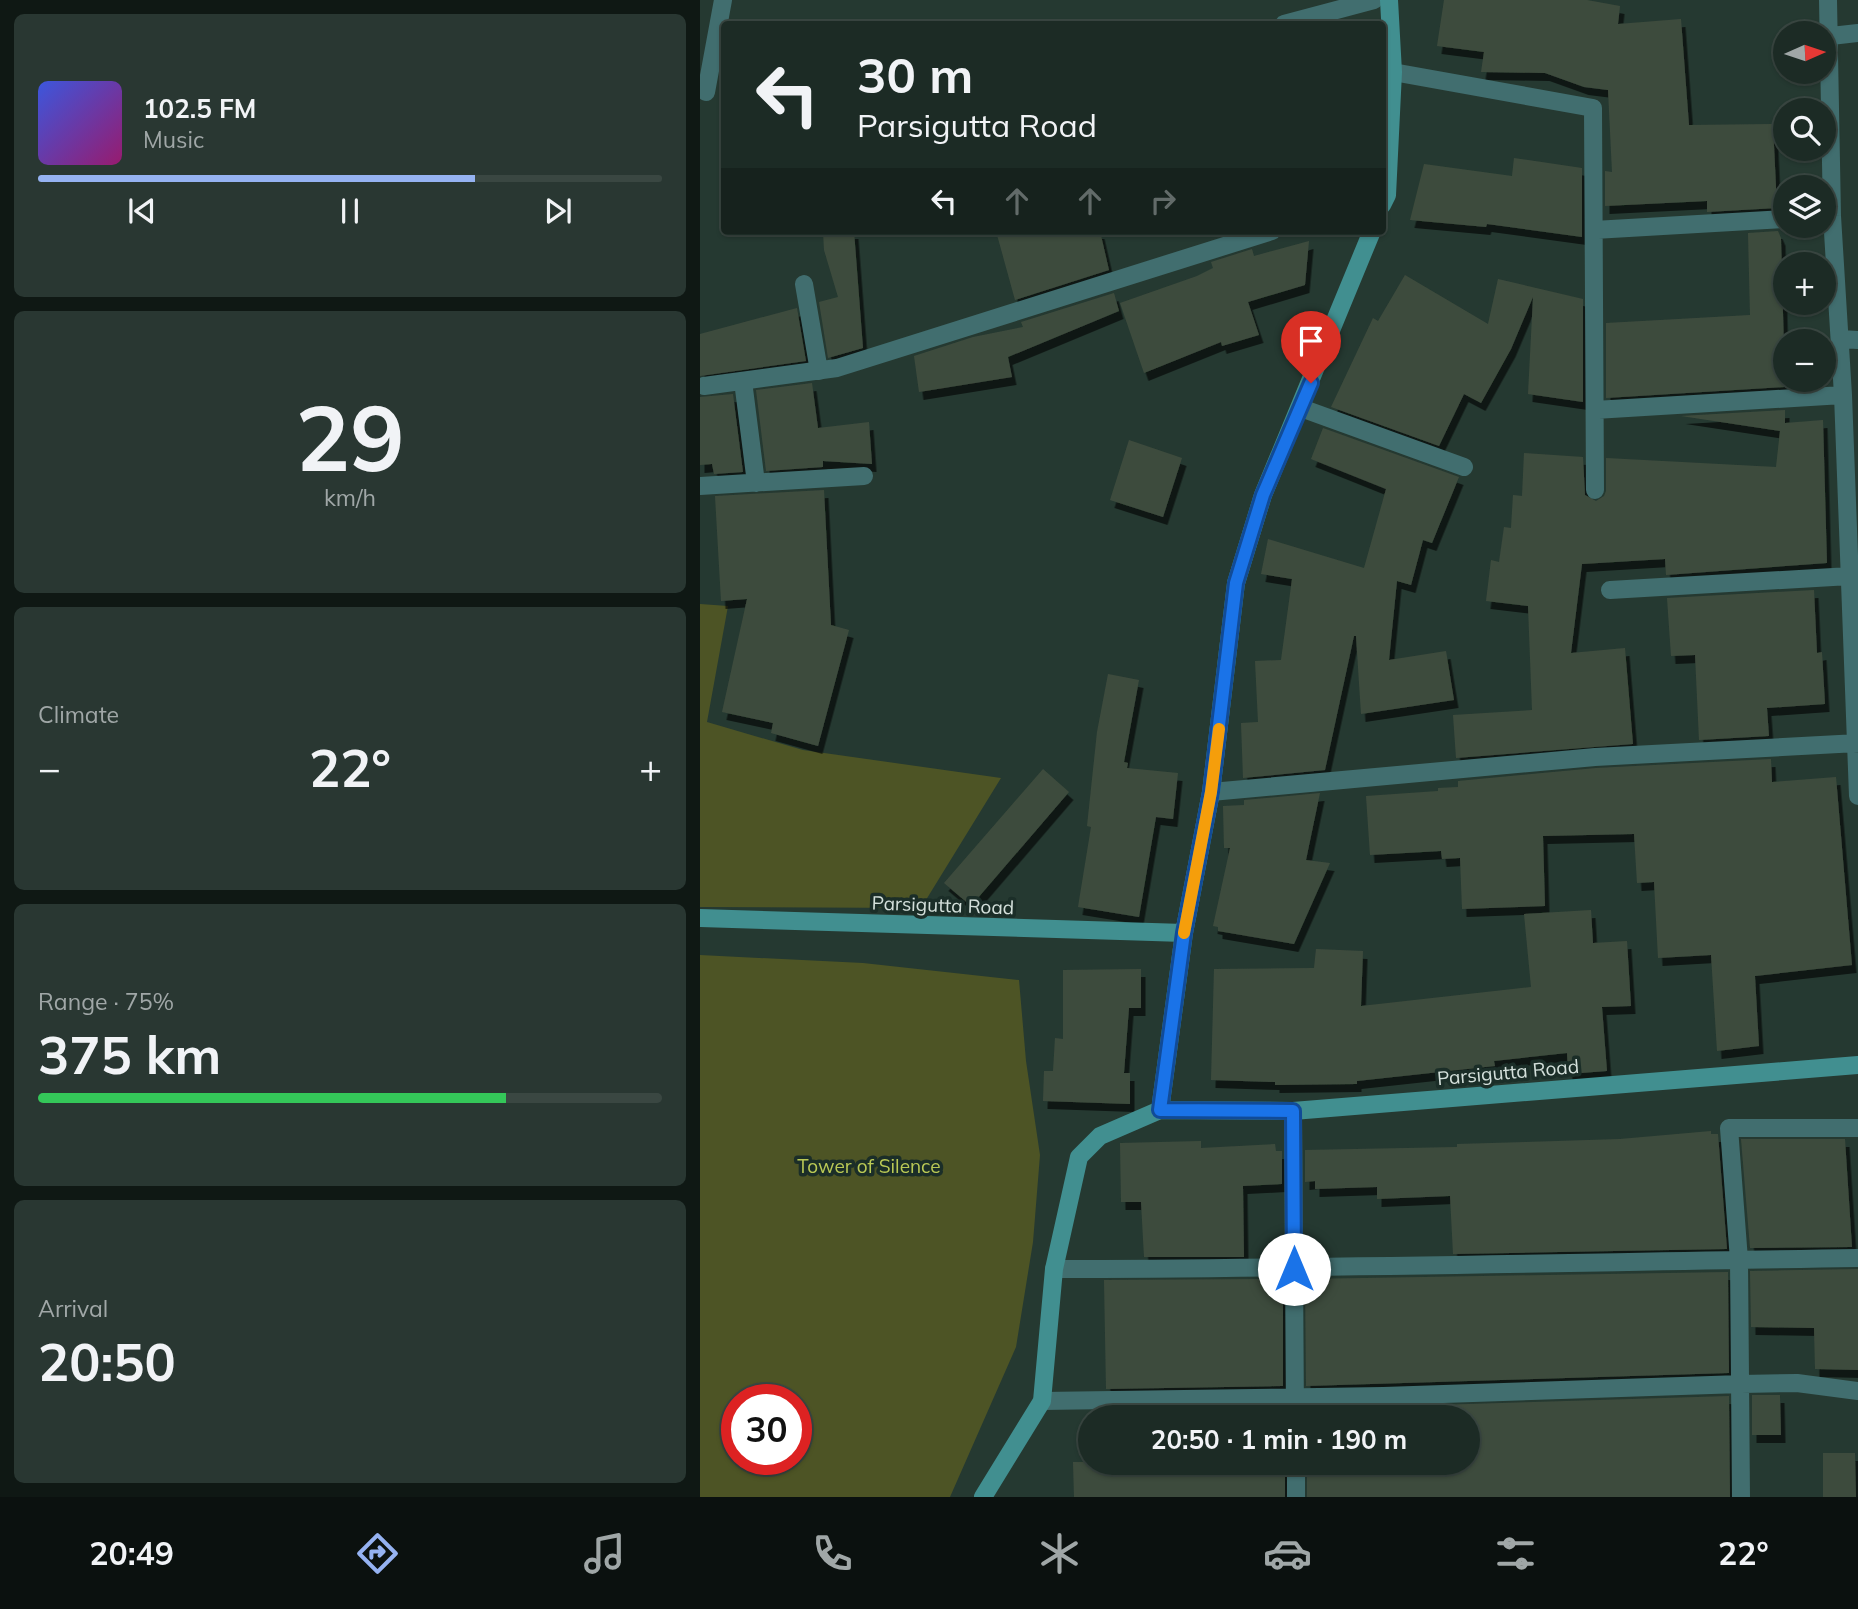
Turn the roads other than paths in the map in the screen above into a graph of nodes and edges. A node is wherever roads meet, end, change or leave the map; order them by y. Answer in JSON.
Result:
{"nodes":[{"id":1,"x":723,"y":0,"type":"edge"},
{"id":2,"x":1374,"y":0,"type":"edge"},
{"id":3,"x":1388,"y":0,"type":"edge"},
{"id":4,"x":1828,"y":0,"type":"edge"},
{"id":5,"x":1295,"y":21,"type":"edge"},
{"id":6,"x":1830,"y":21,"type":"edge"},
{"id":7,"x":1858,"y":33,"type":"edge"},
{"id":8,"x":1836,"y":35,"type":"edge"},
{"id":9,"x":1393,"y":72,"type":"junction"},
{"id":10,"x":1830,"y":84,"type":"edge"},
{"id":11,"x":706,"y":92,"type":"dead end"},
{"id":12,"x":1386,"y":171,"type":"edge"},
{"id":13,"x":1829,"y":175,"type":"edge"},
{"id":14,"x":1773,"y":220,"type":"edge"},
{"id":15,"x":1594,"y":230,"type":"junction"},
{"id":16,"x":1259,"y":235,"type":"edge"},
{"id":17,"x":1370,"y":235,"type":"edge"},
{"id":18,"x":1832,"y":238,"type":"edge"},
{"id":19,"x":804,"y":284,"type":"dead end"},
{"id":20,"x":1849,"y":340,"type":"edge"},
{"id":21,"x":818,"y":371,"type":"junction"},
{"id":22,"x":743,"y":381,"type":"junction"},
{"id":23,"x":704,"y":386,"type":"dead end"},
{"id":24,"x":1843,"y":395,"type":"junction"},
{"id":25,"x":1301,"y":408,"type":"junction"},
{"id":26,"x":1595,"y":410,"type":"junction"},
{"id":27,"x":1464,"y":467,"type":"dead end"},
{"id":28,"x":864,"y":477,"type":"dead end"},
{"id":29,"x":756,"y":483,"type":"junction"},
{"id":30,"x":700,"y":486,"type":"edge"},
{"id":31,"x":1595,"y":490,"type":"dead end"},
{"id":32,"x":1850,"y":576,"type":"junction"},
{"id":33,"x":1610,"y":590,"type":"dead end"},
{"id":34,"x":1857,"y":743,"type":"edge"},
{"id":35,"x":1211,"y":792,"type":"junction"},
{"id":36,"x":1858,"y":796,"type":"edge"},
{"id":37,"x":700,"y":918,"type":"edge"},
{"id":38,"x":1184,"y":933,"type":"junction"},
{"id":39,"x":1858,"y":1065,"type":"edge"},
{"id":40,"x":1160,"y":1110,"type":"junction"},
{"id":41,"x":1293,"y":1111,"type":"junction"},
{"id":42,"x":1858,"y":1128,"type":"edge"},
{"id":43,"x":1858,"y":1258,"type":"edge"},
{"id":44,"x":1739,"y":1260,"type":"junction"},
{"id":45,"x":1054,"y":1269,"type":"junction"},
{"id":46,"x":1294,"y":1269,"type":"junction"},
{"id":47,"x":1741,"y":1384,"type":"junction"},
{"id":48,"x":1858,"y":1391,"type":"edge"},
{"id":49,"x":1295,"y":1398,"type":"junction"},
{"id":50,"x":1042,"y":1401,"type":"junction"},
{"id":51,"x":1295,"y":1405,"type":"edge"},
{"id":52,"x":1296,"y":1475,"type":"edge"},
{"id":53,"x":983,"y":1497,"type":"edge"},
{"id":54,"x":1296,"y":1497,"type":"edge"},
{"id":55,"x":1741,"y":1497,"type":"edge"}],
"edges":[{"from":1,"to":11,"type":"street"},
{"from":2,"to":5,"type":"street"},
{"from":3,"to":9,"type":"street"},
{"from":4,"to":6,"type":"street"},
{"from":7,"to":8,"type":"street"},
{"from":9,"to":12,"type":"street"},
{"from":9,"to":15,"type":"street"},
{"from":10,"to":13,"type":"street"},
{"from":14,"to":15,"type":"street"},
{"from":15,"to":26,"type":"street"},
{"from":16,"to":21,"type":"street"},
{"from":17,"to":25,"type":"street"},
{"from":18,"to":20,"type":"street"},
{"from":19,"to":21,"type":"street"},
{"from":20,"to":24,"type":"street"},
{"from":21,"to":22,"type":"street"},
{"from":22,"to":23,"type":"street"},
{"from":22,"to":29,"type":"street"},
{"from":24,"to":26,"type":"street"},
{"from":24,"to":32,"type":"street"},
{"from":25,"to":27,"type":"street"},
{"from":25,"to":35,"type":"street"},
{"from":26,"to":31,"type":"street"},
{"from":28,"to":29,"type":"street"},
{"from":29,"to":30,"type":"street"},
{"from":32,"to":33,"type":"street"},
{"from":32,"to":34,"type":"street"},
{"from":34,"to":35,"type":"street"},
{"from":34,"to":36,"type":"street"},
{"from":35,"to":38,"type":"street"},
{"from":37,"to":38,"type":"street","name":"Parsigutta Road"},
{"from":38,"to":40,"type":"street"},
{"from":39,"to":41,"type":"street","name":"Parsigutta Road"},
{"from":40,"to":41,"type":"street","name":"Parsigutta Road"},
{"from":40,"to":45,"type":"street"},
{"from":41,"to":46,"type":"street"},
{"from":42,"to":44,"type":"street"},
{"from":43,"to":44,"type":"street"},
{"from":44,"to":46,"type":"street"},
{"from":44,"to":47,"type":"street"},
{"from":45,"to":46,"type":"street"},
{"from":45,"to":50,"type":"street"},
{"from":46,"to":49,"type":"street"},
{"from":47,"to":48,"type":"street"},
{"from":47,"to":49,"type":"street"},
{"from":47,"to":55,"type":"street"},
{"from":49,"to":50,"type":"street"},
{"from":49,"to":51,"type":"street"},
{"from":50,"to":53,"type":"street"},
{"from":52,"to":54,"type":"street"}]}
